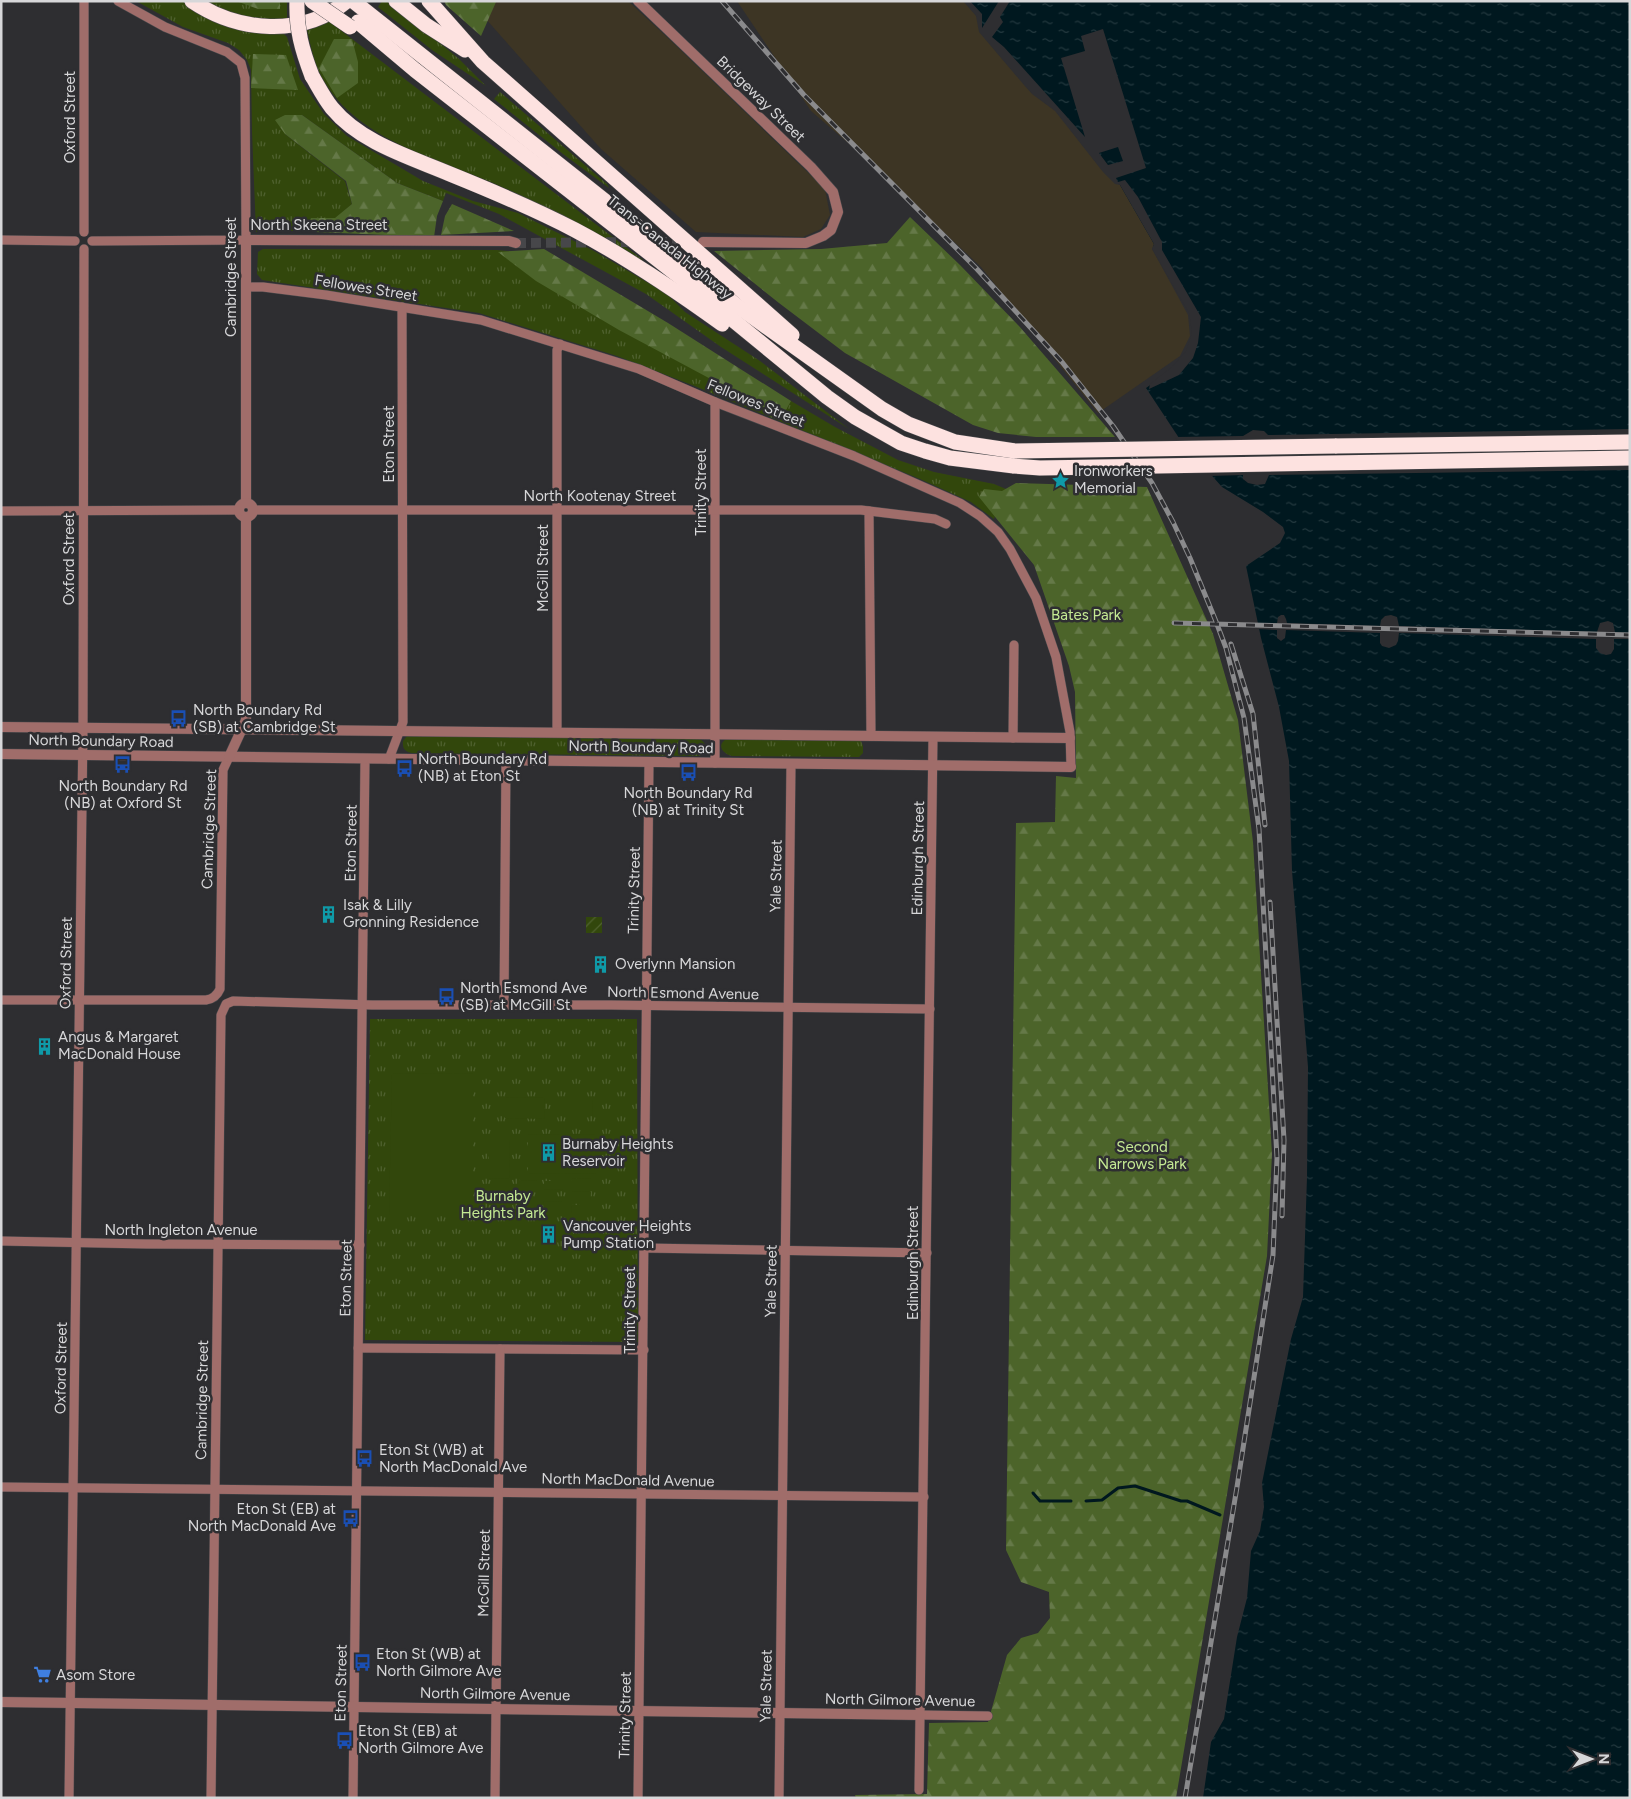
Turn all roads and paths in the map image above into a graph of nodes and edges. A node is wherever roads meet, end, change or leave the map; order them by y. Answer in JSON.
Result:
{"nodes":[{"id":1,"x":84,"y":1,"type":"edge"},
{"id":2,"x":118,"y":1,"type":"edge"},
{"id":3,"x":192,"y":1,"type":"edge"},
{"id":4,"x":297,"y":1,"type":"edge"},
{"id":5,"x":312,"y":1,"type":"edge"},
{"id":6,"x":330,"y":1,"type":"edge"},
{"id":7,"x":347,"y":1,"type":"edge"},
{"id":8,"x":353,"y":1,"type":"edge"},
{"id":9,"x":429,"y":1,"type":"edge"},
{"id":10,"x":638,"y":1,"type":"edge"},
{"id":11,"x":396,"y":2,"type":"edge"},
{"id":12,"x":359,"y":21,"type":"junction"},
{"id":13,"x":483,"y":62,"type":"junction"},
{"id":14,"x":84,"y":232,"type":"junction"},
{"id":15,"x":1,"y":240,"type":"edge"},
{"id":16,"x":246,"y":240,"type":"junction"},
{"id":17,"x":75,"y":241,"type":"junction"},
{"id":18,"x":92,"y":241,"type":"junction"},
{"id":19,"x":703,"y":242,"type":"tunnel mouth"},
{"id":20,"x":516,"y":243,"type":"tunnel mouth"},
{"id":21,"x":84,"y":249,"type":"junction"},
{"id":22,"x":246,"y":287,"type":"junction"},
{"id":23,"x":402,"y":308,"type":"junction"},
{"id":24,"x":560,"y":344,"type":"junction"},
{"id":25,"x":839,"y":378,"type":"junction"},
{"id":26,"x":827,"y":397,"type":"junction"},
{"id":27,"x":715,"y":402,"type":"junction"},
{"id":28,"x":1630,"y":442,"type":"edge"},
{"id":29,"x":1015,"y":458,"type":"junction"},
{"id":30,"x":1630,"y":458,"type":"edge"},
{"id":31,"x":83,"y":510,"type":"junction"},
{"id":32,"x":246,"y":510,"type":"junction"},
{"id":33,"x":403,"y":510,"type":"junction"},
{"id":34,"x":556,"y":510,"type":"junction"},
{"id":35,"x":714,"y":510,"type":"junction"},
{"id":36,"x":1,"y":511,"type":"edge"},
{"id":37,"x":869,"y":512,"type":"junction"},
{"id":38,"x":946,"y":524,"type":"dead end"},
{"id":39,"x":1014,"y":645,"type":"dead end"},
{"id":40,"x":1,"y":727,"type":"edge"},
{"id":41,"x":83,"y":728,"type":"junction"},
{"id":42,"x":240,"y":729,"type":"junction"},
{"id":43,"x":400,"y":731,"type":"junction"},
{"id":44,"x":557,"y":732,"type":"junction"},
{"id":45,"x":715,"y":734,"type":"junction"},
{"id":46,"x":871,"y":736,"type":"junction"},
{"id":47,"x":933,"y":736,"type":"junction"},
{"id":48,"x":1013,"y":738,"type":"junction"},
{"id":49,"x":1070,"y":738,"type":"junction"},
{"id":50,"x":1,"y":754,"type":"edge"},
{"id":51,"x":82,"y":756,"type":"junction"},
{"id":52,"x":229,"y":757,"type":"junction"},
{"id":53,"x":365,"y":759,"type":"junction"},
{"id":54,"x":389,"y":759,"type":"junction"},
{"id":55,"x":506,"y":760,"type":"junction"},
{"id":56,"x":649,"y":762,"type":"junction"},
{"id":57,"x":715,"y":763,"type":"junction"},
{"id":58,"x":791,"y":764,"type":"junction"},
{"id":59,"x":933,"y":766,"type":"junction"},
{"id":60,"x":1071,"y":767,"type":"joint"},
{"id":61,"x":1,"y":1000,"type":"edge"},
{"id":62,"x":79,"y":1001,"type":"junction"},
{"id":63,"x":226,"y":1004,"type":"joint"},
{"id":64,"x":363,"y":1004,"type":"junction"},
{"id":65,"x":504,"y":1005,"type":"junction"},
{"id":66,"x":646,"y":1006,"type":"junction"},
{"id":67,"x":789,"y":1008,"type":"junction"},
{"id":68,"x":930,"y":1010,"type":"junction"},
{"id":69,"x":1,"y":1241,"type":"edge"},
{"id":70,"x":76,"y":1243,"type":"junction"},
{"id":71,"x":218,"y":1244,"type":"junction"},
{"id":72,"x":360,"y":1245,"type":"junction"},
{"id":73,"x":644,"y":1248,"type":"junction"},
{"id":74,"x":785,"y":1251,"type":"junction"},
{"id":75,"x":927,"y":1253,"type":"junction"},
{"id":76,"x":358,"y":1348,"type":"junction"},
{"id":77,"x":500,"y":1349,"type":"junction"},
{"id":78,"x":644,"y":1350,"type":"junction"},
{"id":79,"x":1,"y":1487,"type":"edge"},
{"id":80,"x":73,"y":1488,"type":"junction"},
{"id":81,"x":216,"y":1490,"type":"junction"},
{"id":82,"x":357,"y":1490,"type":"junction"},
{"id":83,"x":499,"y":1492,"type":"junction"},
{"id":84,"x":641,"y":1493,"type":"junction"},
{"id":85,"x":782,"y":1495,"type":"junction"},
{"id":86,"x":924,"y":1497,"type":"junction"},
{"id":87,"x":1,"y":1702,"type":"edge"},
{"id":88,"x":70,"y":1703,"type":"junction"},
{"id":89,"x":212,"y":1705,"type":"junction"},
{"id":90,"x":354,"y":1706,"type":"junction"},
{"id":91,"x":496,"y":1709,"type":"junction"},
{"id":92,"x":639,"y":1711,"type":"junction"},
{"id":93,"x":780,"y":1714,"type":"junction"},
{"id":94,"x":921,"y":1715,"type":"junction"},
{"id":95,"x":988,"y":1716,"type":"dead end"},
{"id":96,"x":919,"y":1790,"type":"dead end"},
{"id":97,"x":69,"y":1798,"type":"edge"},
{"id":98,"x":211,"y":1798,"type":"edge"},
{"id":99,"x":353,"y":1798,"type":"edge"},
{"id":100,"x":495,"y":1798,"type":"edge"},
{"id":101,"x":638,"y":1798,"type":"edge"},
{"id":102,"x":779,"y":1798,"type":"edge"}],
"edges":[{"from":1,"to":14,"type":"street","name":"Oxford Street"},
{"from":2,"to":16,"type":"street","name":"Cambridge Street"},
{"from":3,"to":7,"type":"highway"},
{"from":4,"to":26,"type":"highway","bridge":true},
{"from":5,"to":12,"type":"highway","bridge":true},
{"from":6,"to":12,"type":"highway","name":"Trans-Canada Highway"},
{"from":8,"to":12,"type":"highway","name":"Trans-Canada Highway"},
{"from":9,"to":13,"type":"highway"},
{"from":10,"to":19,"type":"street","name":"Bridgeway Street"},
{"from":11,"to":13,"type":"highway"},
{"from":12,"to":25,"type":"highway","name":"Trans-Canada Highway"},
{"from":12,"to":26,"type":"highway","name":"Trans-Canada Highway"},
{"from":13,"to":25,"type":"highway"},
{"from":14,"to":17,"type":"street"},
{"from":14,"to":18,"type":"street"},
{"from":15,"to":17,"type":"street"},
{"from":16,"to":18,"type":"street","name":"North Skeena Street"},
{"from":16,"to":20,"type":"street","name":"North Skeena Street"},
{"from":16,"to":22,"type":"street","name":"Cambridge Street"},
{"from":17,"to":21,"type":"street"},
{"from":18,"to":21,"type":"street"},
{"from":21,"to":31,"type":"street","name":"Oxford Street"},
{"from":22,"to":23,"type":"street","name":"Fellowes Street"},
{"from":22,"to":32,"type":"street","name":"Cambridge Street"},
{"from":23,"to":24,"type":"street","name":"Fellowes Street"},
{"from":23,"to":33,"type":"street","name":"Eton Street"},
{"from":24,"to":27,"type":"street","name":"Fellowes Street"},
{"from":24,"to":34,"type":"street","name":"McGill Street"},
{"from":25,"to":29,"type":"highway","name":"Trans-Canada Highway"},
{"from":26,"to":29,"type":"highway","name":"Trans-Canada Highway"},
{"from":27,"to":35,"type":"street","name":"Trinity Street"},
{"from":27,"to":49,"type":"street","name":"Fellowes Street"},
{"from":28,"to":29,"type":"highway","bridge":true},
{"from":29,"to":30,"type":"highway","bridge":true},
{"from":31,"to":32,"type":"street","name":"North Kootenay Street"},
{"from":31,"to":36,"type":"street","name":"North Kootenay Street"},
{"from":31,"to":41,"type":"street","name":"Oxford Street"},
{"from":32,"to":33,"type":"street","name":"North Kootenay Street"},
{"from":32,"to":42,"type":"street","name":"Cambridge Street"},
{"from":33,"to":34,"type":"street","name":"North Kootenay Street"},
{"from":33,"to":43,"type":"street","name":"Eton Street"},
{"from":34,"to":35,"type":"street","name":"North Kootenay Street"},
{"from":34,"to":44,"type":"street","name":"McGill Street"},
{"from":35,"to":37,"type":"street","name":"North Kootenay Street"},
{"from":35,"to":45,"type":"street","name":"Trinity Street"},
{"from":37,"to":38,"type":"street","name":"North Kootenay Street"},
{"from":37,"to":46,"type":"street"},
{"from":39,"to":48,"type":"street"},
{"from":40,"to":41,"type":"street","name":"North Boundary Road"},
{"from":41,"to":42,"type":"street","name":"North Boundary Road"},
{"from":41,"to":51,"type":"street","name":"Oxford Street"},
{"from":42,"to":43,"type":"street","name":"North Boundary Road"},
{"from":42,"to":52,"type":"street","name":"Cambridge Street"},
{"from":43,"to":44,"type":"street","name":"North Boundary Road"},
{"from":43,"to":54,"type":"street","name":"Eton Street"},
{"from":44,"to":45,"type":"street","name":"North Boundary Road"},
{"from":45,"to":46,"type":"street","name":"North Boundary Road"},
{"from":45,"to":57,"type":"street","name":"Trinity Street"},
{"from":46,"to":47,"type":"street","name":"North Boundary Road"},
{"from":47,"to":48,"type":"street","name":"North Boundary Road"},
{"from":47,"to":59,"type":"street","name":"Edinburgh Street"},
{"from":48,"to":49,"type":"street","name":"North Boundary Road"},
{"from":49,"to":60,"type":"street","name":"Fellowes Street"},
{"from":50,"to":51,"type":"street","name":"North Boundary Road"},
{"from":51,"to":52,"type":"street","name":"North Boundary Road"},
{"from":51,"to":62,"type":"street","name":"Oxford Street"},
{"from":52,"to":53,"type":"street","name":"North Boundary Road"},
{"from":52,"to":62,"type":"street","name":"Cambridge Street"},
{"from":53,"to":54,"type":"street","name":"North Boundary Road"},
{"from":53,"to":64,"type":"street","name":"Eton Street"},
{"from":54,"to":55,"type":"street","name":"North Boundary Road"},
{"from":55,"to":56,"type":"street","name":"North Boundary Road"},
{"from":55,"to":65,"type":"street"},
{"from":56,"to":57,"type":"street","name":"North Boundary Road"},
{"from":56,"to":66,"type":"street","name":"Trinity Street"},
{"from":57,"to":58,"type":"street","name":"North Boundary Road"},
{"from":58,"to":59,"type":"street","name":"North Boundary Road"},
{"from":58,"to":67,"type":"street","name":"Yale Street"},
{"from":59,"to":60,"type":"street","name":"North Boundary Road"},
{"from":59,"to":68,"type":"street","name":"Edinburgh Street"},
{"from":61,"to":62,"type":"street"},
{"from":62,"to":70,"type":"street","name":"Oxford Street"},
{"from":63,"to":64,"type":"street","name":"North Esmond Avenue"},
{"from":63,"to":71,"type":"street","name":"Cambridge Street"},
{"from":64,"to":65,"type":"street","name":"North Esmond Avenue"},
{"from":64,"to":72,"type":"street","name":"Eton Street"},
{"from":65,"to":66,"type":"street","name":"North Esmond Avenue"},
{"from":66,"to":67,"type":"street","name":"North Esmond Avenue"},
{"from":66,"to":73,"type":"street","name":"Trinity Street"},
{"from":67,"to":68,"type":"street","name":"North Esmond Avenue"},
{"from":67,"to":74,"type":"street","name":"Yale Street"},
{"from":68,"to":75,"type":"street","name":"Edinburgh Street"},
{"from":69,"to":70,"type":"street","name":"North Ingleton Avenue"},
{"from":70,"to":71,"type":"street","name":"North Ingleton Avenue"},
{"from":70,"to":80,"type":"street","name":"Oxford Street"},
{"from":71,"to":72,"type":"street","name":"North Ingleton Avenue"},
{"from":71,"to":81,"type":"street","name":"Cambridge Street"},
{"from":72,"to":76,"type":"street","name":"Eton Street"},
{"from":73,"to":74,"type":"street"},
{"from":73,"to":78,"type":"street","name":"Trinity Street"},
{"from":74,"to":75,"type":"street"},
{"from":74,"to":85,"type":"street","name":"Yale Street"},
{"from":75,"to":86,"type":"street","name":"Edinburgh Street"},
{"from":76,"to":77,"type":"street"},
{"from":76,"to":82,"type":"street","name":"Eton Street"},
{"from":77,"to":78,"type":"street"},
{"from":77,"to":83,"type":"street","name":"McGill Street"},
{"from":78,"to":84,"type":"street","name":"Trinity Street"},
{"from":79,"to":80,"type":"street","name":"North MacDonald Avenue"},
{"from":80,"to":81,"type":"street","name":"North MacDonald Avenue"},
{"from":80,"to":88,"type":"street","name":"Oxford Street"},
{"from":81,"to":82,"type":"street","name":"North MacDonald Avenue"},
{"from":81,"to":89,"type":"street","name":"Cambridge Street"},
{"from":82,"to":83,"type":"street","name":"North MacDonald Avenue"},
{"from":82,"to":90,"type":"street","name":"Eton Street"},
{"from":83,"to":84,"type":"street","name":"North MacDonald Avenue"},
{"from":83,"to":91,"type":"street","name":"McGill Street"},
{"from":84,"to":85,"type":"street","name":"North MacDonald Avenue"},
{"from":84,"to":92,"type":"street","name":"Trinity Street"},
{"from":85,"to":86,"type":"street","name":"North MacDonald Avenue"},
{"from":85,"to":93,"type":"street","name":"Yale Street"},
{"from":86,"to":94,"type":"street","name":"Edinburgh Street"},
{"from":87,"to":88,"type":"street","name":"North Gilmore Avenue"},
{"from":88,"to":89,"type":"street","name":"North Gilmore Avenue"},
{"from":88,"to":97,"type":"street","name":"Oxford Street"},
{"from":89,"to":90,"type":"street","name":"North Gilmore Avenue"},
{"from":89,"to":98,"type":"street","name":"Cambridge Street"},
{"from":90,"to":91,"type":"street","name":"North Gilmore Avenue"},
{"from":90,"to":99,"type":"street","name":"Eton Street"},
{"from":91,"to":92,"type":"street","name":"North Gilmore Avenue"},
{"from":91,"to":100,"type":"street","name":"McGill Street"},
{"from":92,"to":93,"type":"street","name":"North Gilmore Avenue"},
{"from":92,"to":101,"type":"street","name":"Trinity Street"},
{"from":93,"to":94,"type":"street","name":"North Gilmore Avenue"},
{"from":93,"to":102,"type":"street","name":"Yale Street"},
{"from":94,"to":95,"type":"street","name":"North Gilmore Avenue"},
{"from":94,"to":96,"type":"street","name":"Edinburgh Street"}]}
